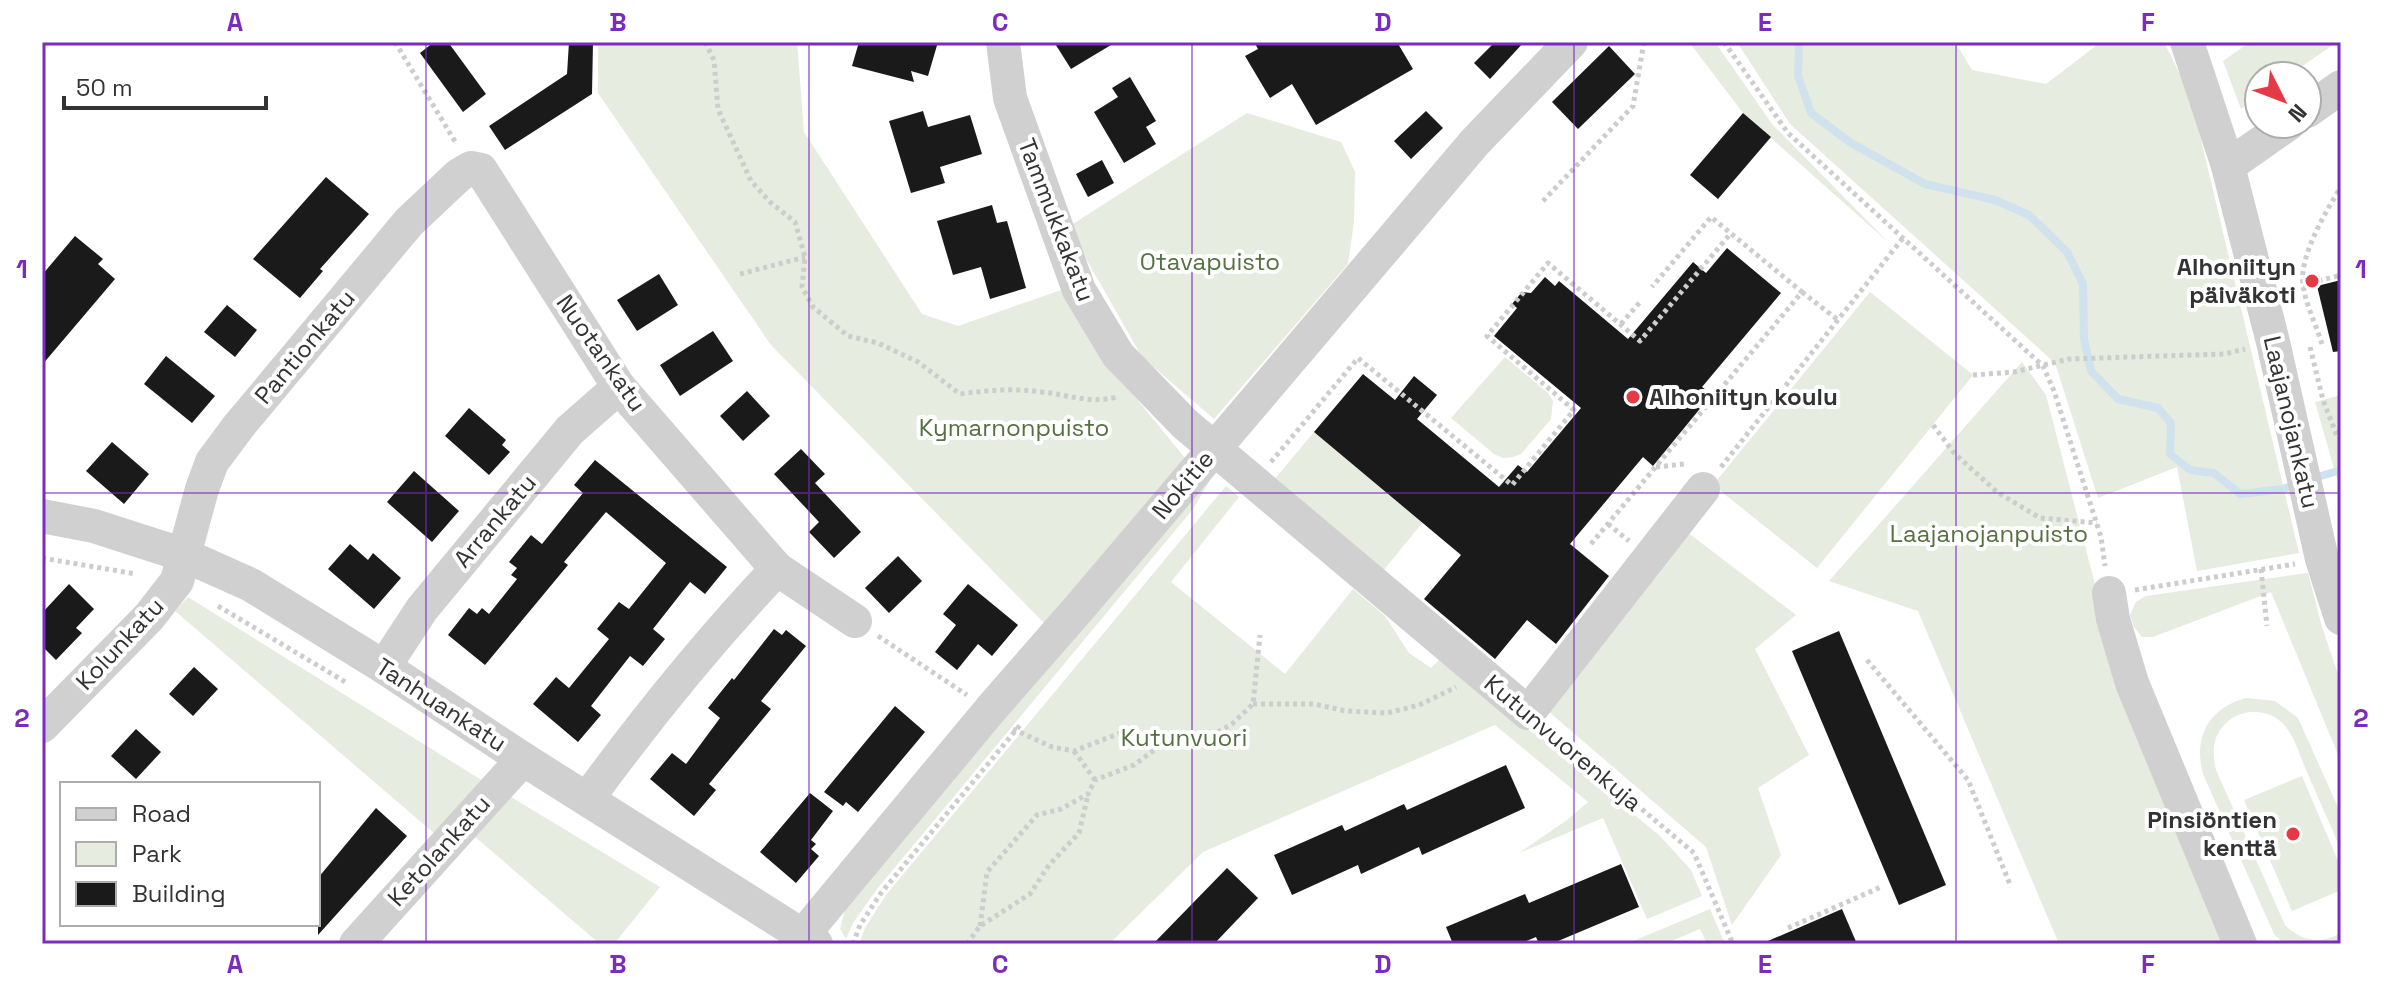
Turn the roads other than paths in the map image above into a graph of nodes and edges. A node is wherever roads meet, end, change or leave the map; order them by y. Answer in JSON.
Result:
{"nodes":[{"id":1,"x":1003,"y":42,"type":"edge"},
{"id":2,"x":1571,"y":42,"type":"edge"},
{"id":3,"x":2188,"y":42,"type":"edge"},
{"id":4,"x":2341,"y":87,"type":"edge"},
{"id":5,"x":2323,"y":100,"type":"edge"},
{"id":6,"x":2265,"y":140,"type":"edge"},
{"id":7,"x":2228,"y":166,"type":"junction"},
{"id":8,"x":471,"y":168,"type":"joint"},
{"id":9,"x":619,"y":387,"type":"junction"},
{"id":10,"x":1213,"y":448,"type":"junction"},
{"id":11,"x":1255,"y":481,"type":"joint"},
{"id":12,"x":1703,"y":489,"type":"road end"},
{"id":13,"x":42,"y":516,"type":"edge"},
{"id":14,"x":180,"y":568,"type":"junction"},
{"id":15,"x":777,"y":569,"type":"junction"},
{"id":16,"x":2109,"y":593,"type":"road end"},
{"id":17,"x":2340,"y":614,"type":"edge"},
{"id":18,"x":855,"y":621,"type":"road end"},
{"id":19,"x":384,"y":667,"type":"junction"},
{"id":20,"x":42,"y":726,"type":"edge"},
{"id":21,"x":523,"y":759,"type":"junction"},
{"id":22,"x":588,"y":798,"type":"junction"},
{"id":23,"x":810,"y":939,"type":"edge"},
{"id":24,"x":356,"y":944,"type":"edge"},
{"id":25,"x":2240,"y":944,"type":"edge"}],
"edges":[{"from":1,"to":10,"type":"street","name":"Tammukkakatu"},
{"from":2,"to":10,"type":"street","name":"Nokitie"},
{"from":3,"to":7,"type":"street","name":"Laajanojankatu"},
{"from":4,"to":5,"type":"street"},
{"from":6,"to":7,"type":"street"},
{"from":7,"to":17,"type":"street","name":"Laajanojankatu"},
{"from":8,"to":9,"type":"street","name":"Nuotankatu"},
{"from":8,"to":14,"type":"street","name":"Pantionkatu"},
{"from":9,"to":15,"type":"street","name":"Nuotankatu"},
{"from":9,"to":19,"type":"street","name":"Arrankatu"},
{"from":10,"to":11,"type":"street","name":"Tammukkakatu"},
{"from":10,"to":23,"type":"street","name":"Nokitie"},
{"from":11,"to":12,"type":"street","name":"Kutunvuorenkuja"},
{"from":13,"to":14,"type":"street","name":"Tanhuankatu"},
{"from":14,"to":19,"type":"street","name":"Tanhuankatu"},
{"from":14,"to":20,"type":"street","name":"Kolunkatu"},
{"from":15,"to":18,"type":"street","name":"Nuotankatu"},
{"from":15,"to":22,"type":"street"},
{"from":16,"to":25,"type":"street"},
{"from":19,"to":21,"type":"street","name":"Tanhuankatu"},
{"from":21,"to":22,"type":"street","name":"Tanhuankatu"},
{"from":21,"to":24,"type":"street","name":"Ketolankatu"},
{"from":22,"to":23,"type":"street","name":"Tanhuankatu"}]}
